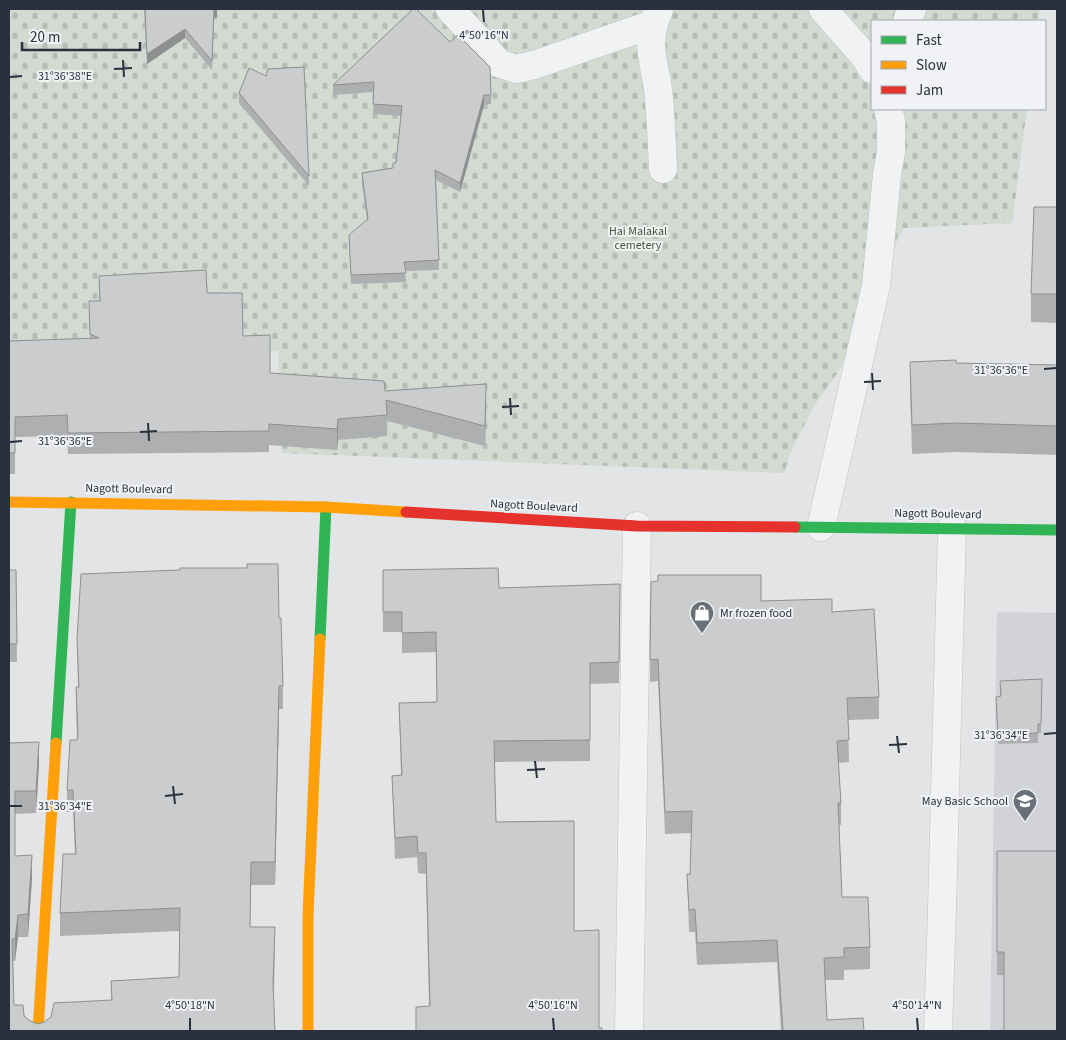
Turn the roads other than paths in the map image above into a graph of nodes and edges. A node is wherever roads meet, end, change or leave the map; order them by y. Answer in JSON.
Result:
{"nodes":[{"id":1,"x":450,"y":9,"type":"edge"},
{"id":2,"x":824,"y":9,"type":"edge"},
{"id":3,"x":656,"y":16,"type":"edge"},
{"id":4,"x":871,"y":67,"type":"edge"},
{"id":5,"x":888,"y":110,"type":"edge"},
{"id":6,"x":663,"y":169,"type":"dead end"},
{"id":7,"x":9,"y":502,"type":"edge"},
{"id":8,"x":71,"y":502,"type":"junction"},
{"id":9,"x":326,"y":508,"type":"junction"},
{"id":10,"x":637,"y":526,"type":"junction"},
{"id":11,"x":821,"y":527,"type":"junction"},
{"id":12,"x":952,"y":528,"type":"junction"},
{"id":13,"x":1057,"y":530,"type":"edge"},
{"id":14,"x":38,"y":1031,"type":"edge"},
{"id":15,"x":308,"y":1031,"type":"edge"},
{"id":16,"x":629,"y":1031,"type":"edge"},
{"id":17,"x":938,"y":1031,"type":"edge"}],
"edges":[{"from":1,"to":3,"type":"street"},
{"from":2,"to":4,"type":"street"},
{"from":3,"to":6,"type":"street"},
{"from":5,"to":11,"type":"street"},
{"from":7,"to":8,"type":"street","name":"Nagott Boulevard"},
{"from":8,"to":9,"type":"street","name":"Nagott Boulevard"},
{"from":8,"to":14,"type":"street"},
{"from":9,"to":10,"type":"street","name":"Nagott Boulevard"},
{"from":9,"to":15,"type":"street"},
{"from":10,"to":11,"type":"street","name":"Nagott Boulevard"},
{"from":10,"to":16,"type":"street"},
{"from":11,"to":12,"type":"street","name":"Nagott Boulevard"},
{"from":12,"to":13,"type":"street","name":"Nagott Boulevard"},
{"from":12,"to":17,"type":"street"}]}
